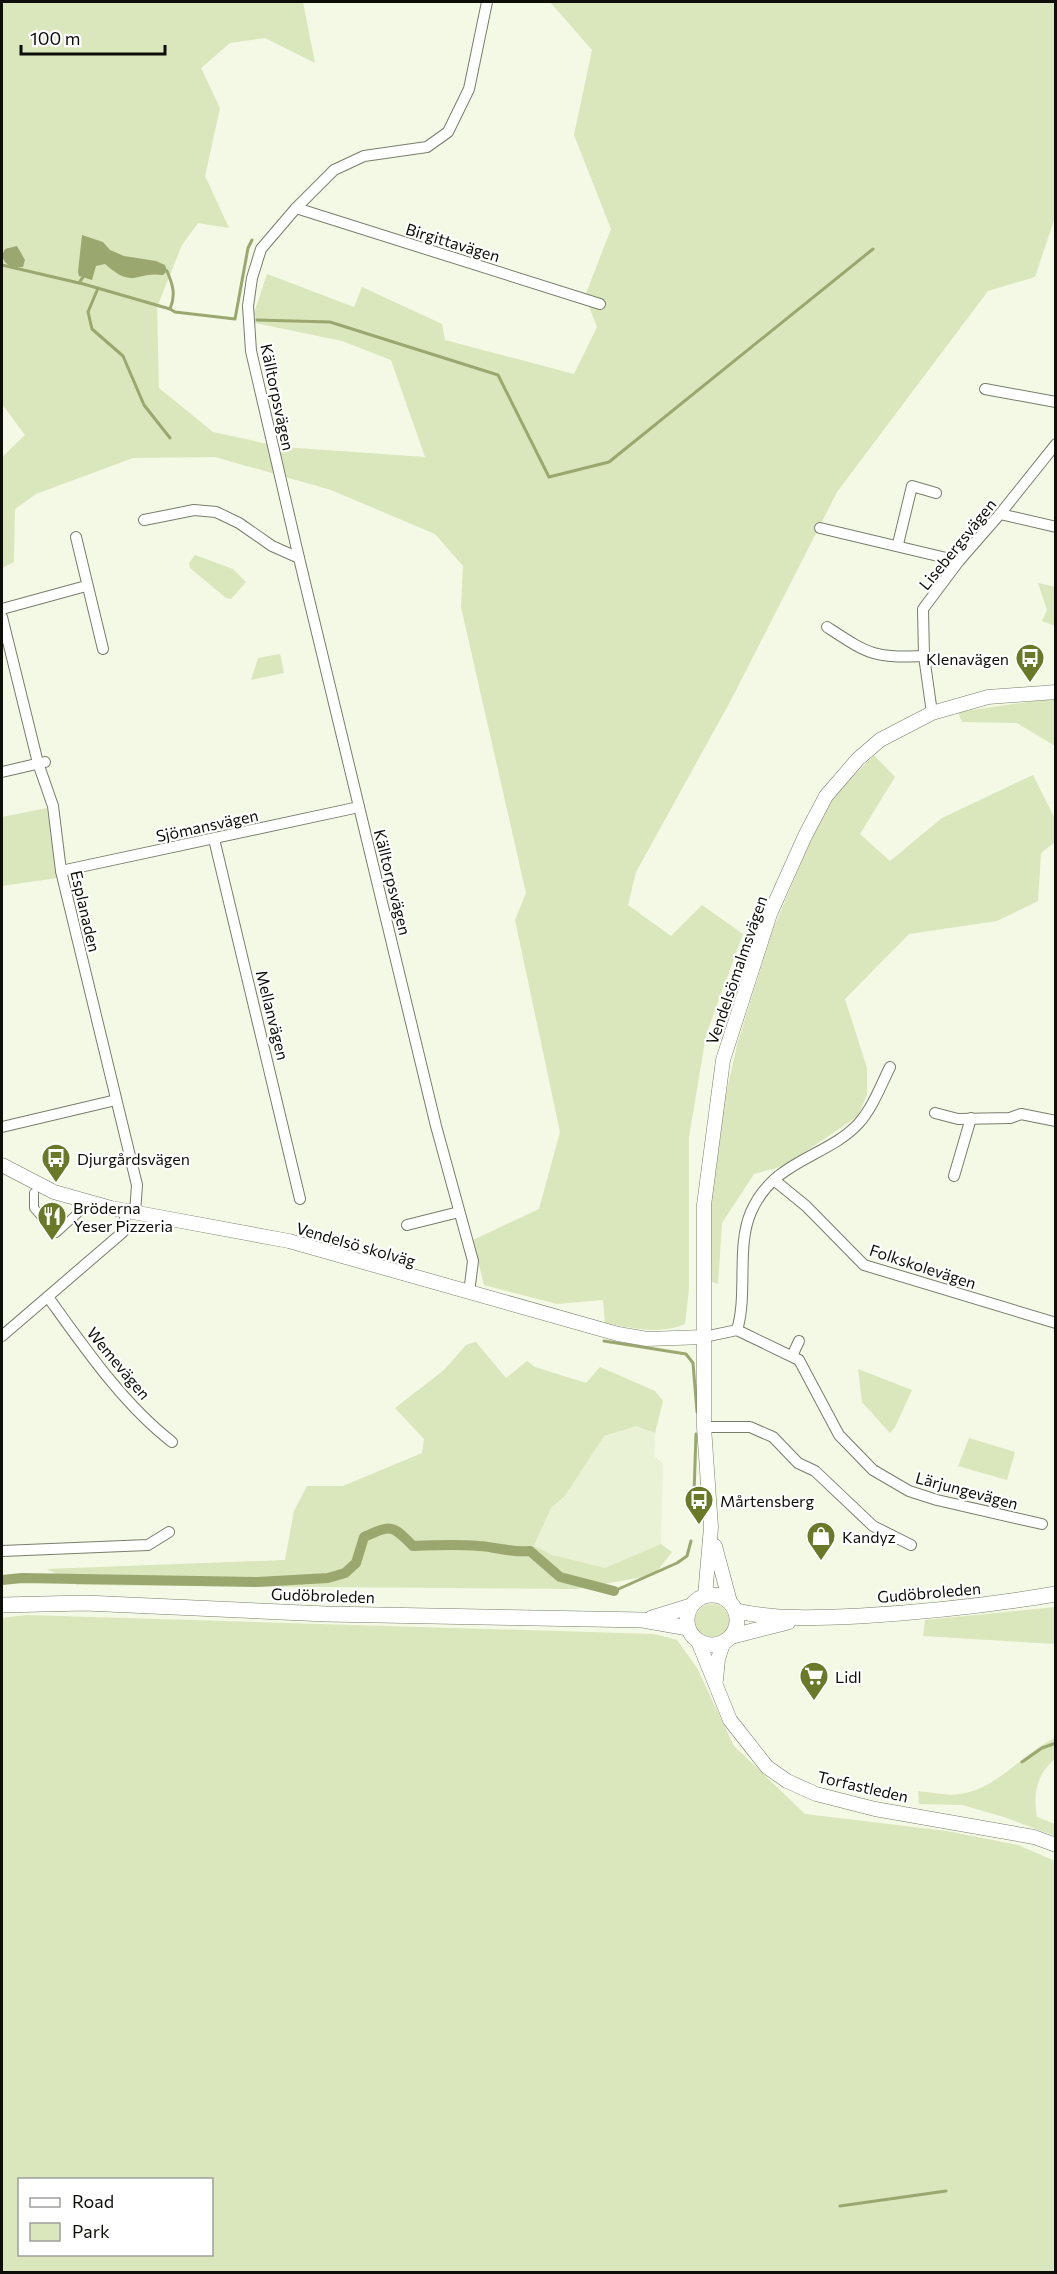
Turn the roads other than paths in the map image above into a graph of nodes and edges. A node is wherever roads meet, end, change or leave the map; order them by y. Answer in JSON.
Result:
{"nodes":[{"id":1,"x":488,"y":2,"type":"edge"},
{"id":2,"x":296,"y":208,"type":"junction"},
{"id":3,"x":600,"y":304,"type":"dead end"},
{"id":4,"x":985,"y":389,"type":"dead end"},
{"id":5,"x":1056,"y":402,"type":"edge"},
{"id":6,"x":1056,"y":444,"type":"edge"},
{"id":7,"x":936,"y":493,"type":"dead end"},
{"id":8,"x":1000,"y":514,"type":"junction"},
{"id":9,"x":144,"y":520,"type":"dead end"},
{"id":10,"x":1056,"y":527,"type":"edge"},
{"id":11,"x":819,"y":528,"type":"dead end"},
{"id":12,"x":76,"y":537,"type":"dead end"},
{"id":13,"x":898,"y":544,"type":"junction"},
{"id":14,"x":299,"y":558,"type":"junction"},
{"id":15,"x":959,"y":561,"type":"junction"},
{"id":16,"x":86,"y":586,"type":"junction"},
{"id":17,"x":2,"y":609,"type":"edge"},
{"id":18,"x":2,"y":617,"type":"edge"},
{"id":19,"x":827,"y":627,"type":"dead end"},
{"id":20,"x":103,"y":649,"type":"dead end"},
{"id":21,"x":924,"y":656,"type":"junction"},
{"id":22,"x":1056,"y":692,"type":"edge"},
{"id":23,"x":932,"y":712,"type":"junction"},
{"id":24,"x":42,"y":762,"type":"junction"},
{"id":25,"x":2,"y":772,"type":"edge"},
{"id":26,"x":359,"y":807,"type":"junction"},
{"id":27,"x":214,"y":838,"type":"junction"},
{"id":28,"x":61,"y":871,"type":"junction"},
{"id":29,"x":891,"y":1066,"type":"dead end"},
{"id":30,"x":116,"y":1100,"type":"junction"},
{"id":31,"x":935,"y":1113,"type":"dead end"},
{"id":32,"x":971,"y":1118,"type":"junction"},
{"id":33,"x":1056,"y":1120,"type":"edge"},
{"id":34,"x":2,"y":1127,"type":"edge"},
{"id":35,"x":2,"y":1165,"type":"edge"},
{"id":36,"x":954,"y":1176,"type":"dead end"},
{"id":37,"x":774,"y":1180,"type":"junction"},
{"id":38,"x":34,"y":1193,"type":"dead end"},
{"id":39,"x":300,"y":1199,"type":"dead end"},
{"id":40,"x":131,"y":1212,"type":"junction"},
{"id":41,"x":459,"y":1212,"type":"junction"},
{"id":42,"x":78,"y":1213,"type":"dead end"},
{"id":43,"x":407,"y":1225,"type":"dead end"},
{"id":44,"x":469,"y":1293,"type":"junction"},
{"id":45,"x":48,"y":1297,"type":"junction"},
{"id":46,"x":1056,"y":1323,"type":"edge"},
{"id":47,"x":737,"y":1330,"type":"junction"},
{"id":48,"x":2,"y":1336,"type":"edge"},
{"id":49,"x":704,"y":1337,"type":"junction"},
{"id":50,"x":798,"y":1341,"type":"dead end"},
{"id":51,"x":792,"y":1356,"type":"junction"},
{"id":52,"x":704,"y":1427,"type":"junction"},
{"id":53,"x":172,"y":1442,"type":"dead end"},
{"id":54,"x":826,"y":1464,"type":"dead end"},
{"id":55,"x":815,"y":1471,"type":"junction"},
{"id":56,"x":1042,"y":1524,"type":"dead end"},
{"id":57,"x":711,"y":1527,"type":"junction"},
{"id":58,"x":169,"y":1532,"type":"dead end"},
{"id":59,"x":910,"y":1545,"type":"dead end"},
{"id":60,"x":2,"y":1551,"type":"edge"},
{"id":61,"x":1056,"y":1594,"type":"edge"},
{"id":62,"x":705,"y":1596,"type":"junction"},
{"id":63,"x":2,"y":1605,"type":"edge"},
{"id":64,"x":691,"y":1606,"type":"junction"},
{"id":65,"x":733,"y":1606,"type":"junction"},
{"id":66,"x":804,"y":1618,"type":"junction"},
{"id":67,"x":643,"y":1620,"type":"junction"},
{"id":68,"x":688,"y":1628,"type":"junction"},
{"id":69,"x":728,"y":1640,"type":"junction"},
{"id":70,"x":698,"y":1641,"type":"junction"},
{"id":71,"x":716,"y":1682,"type":"junction"},
{"id":72,"x":1056,"y":1845,"type":"edge"}],
"edges":[{"from":1,"to":2,"type":"street","name":"Källtorpsvägen"},
{"from":2,"to":3,"type":"street","name":"Birgittavägen"},
{"from":2,"to":14,"type":"street","name":"Källtorpsvägen"},
{"from":4,"to":5,"type":"street"},
{"from":6,"to":8,"type":"street","name":"Lisebergsvägen"},
{"from":7,"to":13,"type":"street"},
{"from":8,"to":10,"type":"street"},
{"from":8,"to":15,"type":"street","name":"Lisebergsvägen"},
{"from":9,"to":14,"type":"street"},
{"from":11,"to":13,"type":"street"},
{"from":12,"to":16,"type":"street"},
{"from":13,"to":15,"type":"street"},
{"from":14,"to":26,"type":"street","name":"Källtorpsvägen"},
{"from":15,"to":21,"type":"street","name":"Lisebergsvägen"},
{"from":16,"to":17,"type":"street"},
{"from":16,"to":20,"type":"street"},
{"from":18,"to":24,"type":"street","name":"Esplanaden"},
{"from":19,"to":21,"type":"street"},
{"from":21,"to":23,"type":"street","name":"Lisebergsvägen"},
{"from":22,"to":23,"type":"street","name":"Vendelsömalmsvägen"},
{"from":23,"to":49,"type":"street","name":"Vendelsömalmsvägen"},
{"from":24,"to":25,"type":"street"},
{"from":24,"to":28,"type":"street","name":"Esplanaden"},
{"from":26,"to":27,"type":"street","name":"Sjömansvägen"},
{"from":26,"to":41,"type":"street","name":"Källtorpsvägen"},
{"from":27,"to":28,"type":"street","name":"Sjömansvägen"},
{"from":27,"to":39,"type":"street","name":"Mellanvägen"},
{"from":28,"to":30,"type":"street","name":"Esplanaden"},
{"from":29,"to":37,"type":"street"},
{"from":30,"to":34,"type":"street"},
{"from":30,"to":40,"type":"street","name":"Esplanaden"},
{"from":31,"to":32,"type":"street"},
{"from":32,"to":33,"type":"street"},
{"from":32,"to":36,"type":"street"},
{"from":35,"to":40,"type":"street","name":"Vendelsö skolväg"},
{"from":37,"to":46,"type":"street","name":"Folkskolevägen"},
{"from":37,"to":47,"type":"street"},
{"from":38,"to":42,"type":"street"},
{"from":40,"to":44,"type":"street","name":"Vendelsö skolväg"},
{"from":40,"to":45,"type":"street"},
{"from":41,"to":43,"type":"street"},
{"from":41,"to":44,"type":"street","name":"Källtorpsvägen"},
{"from":44,"to":49,"type":"street","name":"Vendelsö skolväg"},
{"from":45,"to":48,"type":"street"},
{"from":45,"to":53,"type":"street","name":"Wemevägen"},
{"from":47,"to":49,"type":"street"},
{"from":47,"to":51,"type":"street","name":"Lärjungevägen"},
{"from":49,"to":52,"type":"street","name":"Vendelsömalmsvägen"},
{"from":50,"to":51,"type":"street"},
{"from":51,"to":56,"type":"street","name":"Lärjungevägen"},
{"from":52,"to":55,"type":"street"},
{"from":52,"to":57,"type":"street","name":"Vendelsömalmsvägen"},
{"from":54,"to":55,"type":"street"},
{"from":55,"to":59,"type":"street"},
{"from":57,"to":62,"type":"street","name":"Vendelsömalmsvägen"},
{"from":57,"to":65,"type":"street","name":"Vendelsömalmsvägen"},
{"from":58,"to":60,"type":"street"},
{"from":61,"to":66,"type":"main road","name":"Gudöbroleden"},
{"from":62,"to":64,"type":"main road"},
{"from":62,"to":65,"type":"main road"},
{"from":63,"to":67,"type":"main road","name":"Gudöbroleden"},
{"from":64,"to":67,"type":"main road","name":"Gudöbroleden"},
{"from":64,"to":68,"type":"main road"},
{"from":65,"to":66,"type":"main road","name":"Gudöbroleden"},
{"from":65,"to":69,"type":"main road"},
{"from":66,"to":69,"type":"main road","name":"Gudöbroleden"},
{"from":67,"to":68,"type":"main road","name":"Gudöbroleden"},
{"from":68,"to":70,"type":"main road"},
{"from":69,"to":70,"type":"main road"},
{"from":69,"to":71,"type":"street","name":"Torfastleden"},
{"from":70,"to":71,"type":"street","name":"Torfastleden"},
{"from":71,"to":72,"type":"street","name":"Torfastleden"}]}
